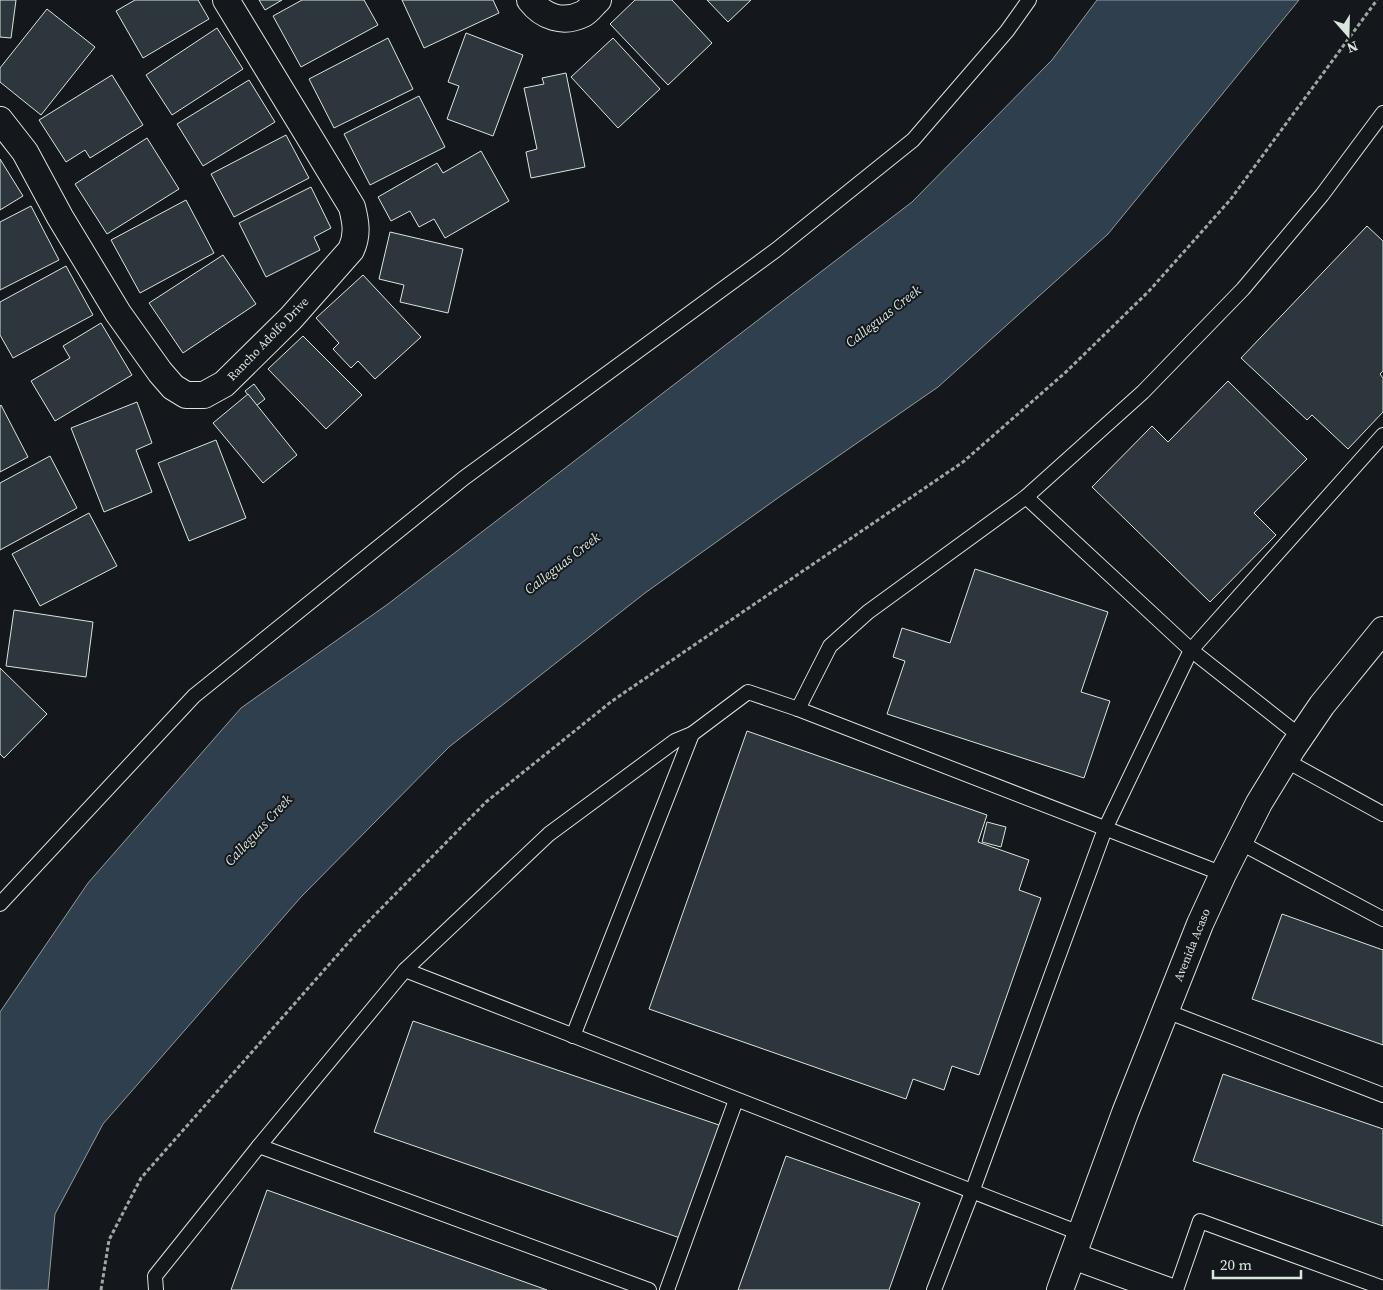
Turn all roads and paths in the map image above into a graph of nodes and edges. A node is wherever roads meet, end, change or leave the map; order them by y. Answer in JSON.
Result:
{"nodes":[{"id":1,"x":226,"y":0,"type":"edge"},
{"id":2,"x":530,"y":0,"type":"edge"},
{"id":3,"x":598,"y":0,"type":"edge"},
{"id":4,"x":1029,"y":0,"type":"edge"},
{"id":5,"x":1377,"y":0,"type":"edge"},
{"id":6,"x":1383,"y":113,"type":"edge"},
{"id":7,"x":0,"y":120,"type":"edge"},
{"id":8,"x":1383,"y":435,"type":"edge"},
{"id":9,"x":1026,"y":497,"type":"junction"},
{"id":10,"x":1383,"y":630,"type":"edge"},
{"id":11,"x":1191,"y":650,"type":"junction"},
{"id":12,"x":798,"y":709,"type":"junction"},
{"id":13,"x":692,"y":734,"type":"junction"},
{"id":14,"x":1300,"y":736,"type":"junction"},
{"id":15,"x":1285,"y":760,"type":"junction"},
{"id":16,"x":1383,"y":814,"type":"edge"},
{"id":17,"x":1105,"y":829,"type":"junction"},
{"id":18,"x":1239,"y":842,"type":"junction"},
{"id":19,"x":1223,"y":874,"type":"junction"},
{"id":20,"x":0,"y":904,"type":"edge"},
{"id":21,"x":1383,"y":918,"type":"edge"},
{"id":22,"x":405,"y":970,"type":"junction"},
{"id":23,"x":1166,"y":1011,"type":"junction"},
{"id":24,"x":573,"y":1036,"type":"junction"},
{"id":25,"x":1383,"y":1095,"type":"edge"},
{"id":26,"x":736,"y":1100,"type":"junction"},
{"id":27,"x":259,"y":1146,"type":"junction"},
{"id":28,"x":972,"y":1192,"type":"junction"},
{"id":29,"x":1078,"y":1245,"type":"junction"},
{"id":30,"x":1383,"y":1288,"type":"edge"},
{"id":31,"x":101,"y":1290,"type":"edge"},
{"id":32,"x":156,"y":1290,"type":"edge"},
{"id":33,"x":649,"y":1290,"type":"edge"},
{"id":34,"x":667,"y":1290,"type":"edge"},
{"id":35,"x":934,"y":1290,"type":"edge"},
{"id":36,"x":1060,"y":1290,"type":"edge"},
{"id":37,"x":1166,"y":1290,"type":"edge"},
{"id":38,"x":1176,"y":1290,"type":"edge"}],
"edges":[{"from":1,"to":7,"type":"street","name":"Rancho Adolfo Drive"},
{"from":2,"to":3,"type":"street"},
{"from":4,"to":20,"type":"lane"},
{"from":5,"to":31,"type":"path"},
{"from":6,"to":9,"type":"lane"},
{"from":8,"to":11,"type":"lane"},
{"from":9,"to":11,"type":"lane"},
{"from":9,"to":12,"type":"lane"},
{"from":10,"to":14,"type":"street","name":"Avenida Acaso"},
{"from":11,"to":14,"type":"lane"},
{"from":11,"to":17,"type":"lane"},
{"from":12,"to":13,"type":"lane"},
{"from":12,"to":17,"type":"lane"},
{"from":13,"to":22,"type":"lane"},
{"from":13,"to":24,"type":"lane"},
{"from":14,"to":15,"type":"street","name":"Avenida Acaso"},
{"from":15,"to":16,"type":"lane"},
{"from":15,"to":18,"type":"street","name":"Avenida Acaso"},
{"from":17,"to":19,"type":"lane"},
{"from":17,"to":28,"type":"lane"},
{"from":18,"to":19,"type":"street","name":"Avenida Acaso"},
{"from":18,"to":21,"type":"lane"},
{"from":19,"to":23,"type":"street","name":"Avenida Acaso"},
{"from":22,"to":24,"type":"lane"},
{"from":22,"to":27,"type":"lane"},
{"from":23,"to":25,"type":"lane"},
{"from":23,"to":29,"type":"street","name":"Avenida Acaso"},
{"from":24,"to":26,"type":"lane"},
{"from":26,"to":28,"type":"lane"},
{"from":26,"to":34,"type":"lane"},
{"from":27,"to":32,"type":"lane"},
{"from":27,"to":33,"type":"lane"},
{"from":28,"to":29,"type":"lane"},
{"from":28,"to":35,"type":"lane"},
{"from":29,"to":36,"type":"street","name":"Avenida Acaso"},
{"from":29,"to":37,"type":"street"},
{"from":30,"to":38,"type":"lane"}]}
